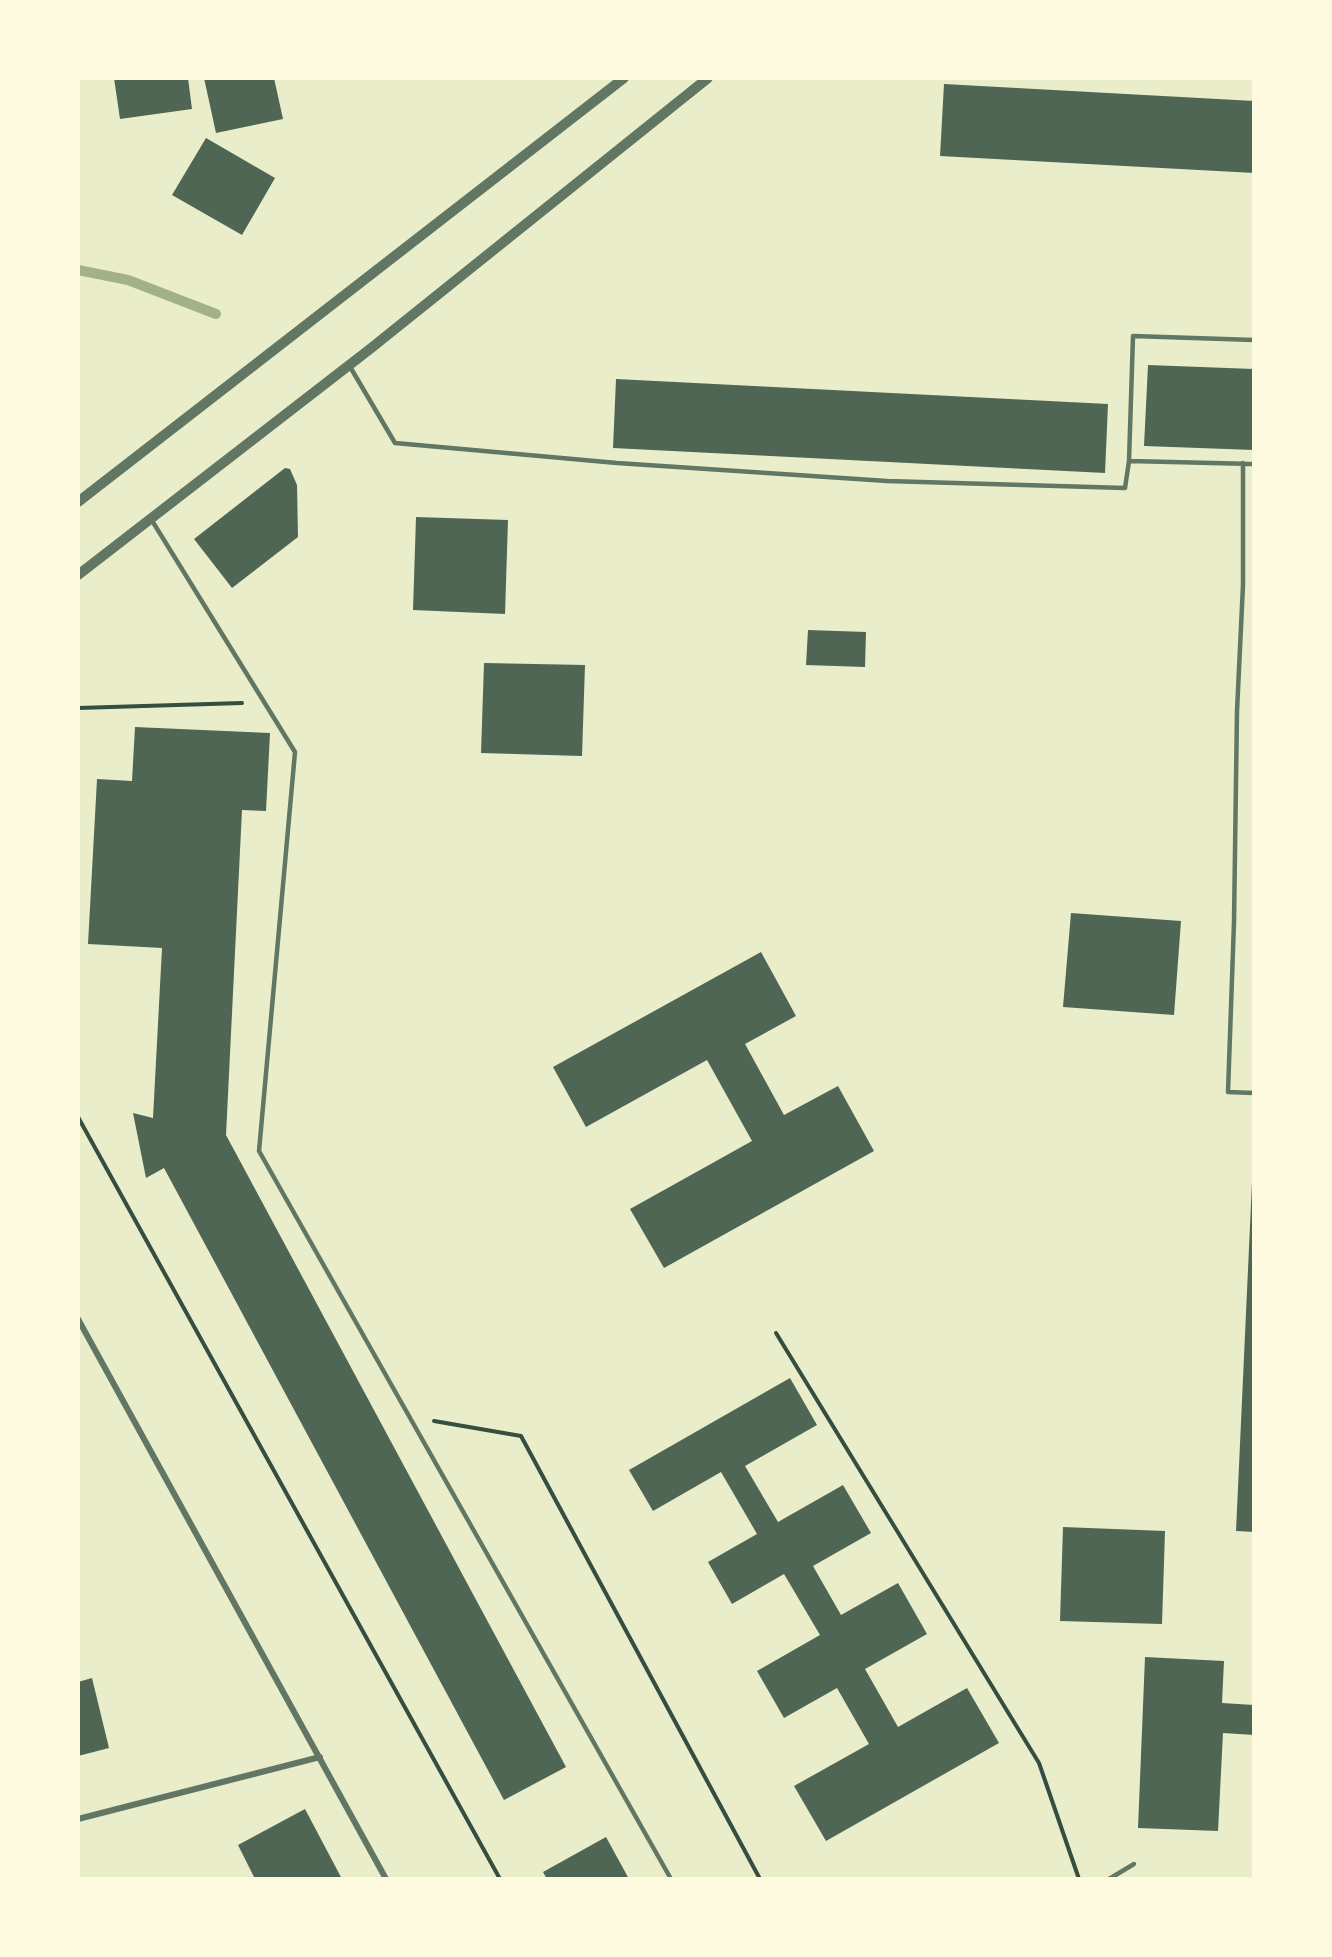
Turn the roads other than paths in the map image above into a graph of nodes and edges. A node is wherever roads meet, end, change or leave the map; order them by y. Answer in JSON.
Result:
{"nodes":[{"id":1,"x":624,"y":78,"type":"edge"},
{"id":2,"x":708,"y":78,"type":"edge"},
{"id":3,"x":1254,"y":340,"type":"edge"},
{"id":4,"x":349,"y":365,"type":"junction"},
{"id":5,"x":1129,"y":461,"type":"junction"},
{"id":6,"x":1243,"y":463,"type":"junction"},
{"id":7,"x":1254,"y":464,"type":"edge"},
{"id":8,"x":78,"y":502,"type":"edge"},
{"id":9,"x":150,"y":519,"type":"junction"},
{"id":10,"x":78,"y":575,"type":"edge"},
{"id":11,"x":1254,"y":1093,"type":"edge"},
{"id":12,"x":78,"y":1319,"type":"edge"},
{"id":13,"x":320,"y":1757,"type":"junction"},
{"id":14,"x":78,"y":1819,"type":"edge"},
{"id":15,"x":1134,"y":1864,"type":"dead end"},
{"id":16,"x":386,"y":1879,"type":"edge"},
{"id":17,"x":671,"y":1879,"type":"edge"},
{"id":18,"x":1109,"y":1879,"type":"edge"}],
"edges":[{"from":1,"to":8,"type":"street"},
{"from":2,"to":4,"type":"street"},
{"from":3,"to":5,"type":"lane"},
{"from":4,"to":5,"type":"lane"},
{"from":4,"to":9,"type":"street"},
{"from":5,"to":6,"type":"lane"},
{"from":6,"to":7,"type":"lane"},
{"from":6,"to":11,"type":"lane"},
{"from":9,"to":10,"type":"street"},
{"from":9,"to":17,"type":"lane"},
{"from":12,"to":13,"type":"street"},
{"from":13,"to":14,"type":"street"},
{"from":13,"to":16,"type":"street"},
{"from":15,"to":18,"type":"lane"}]}
